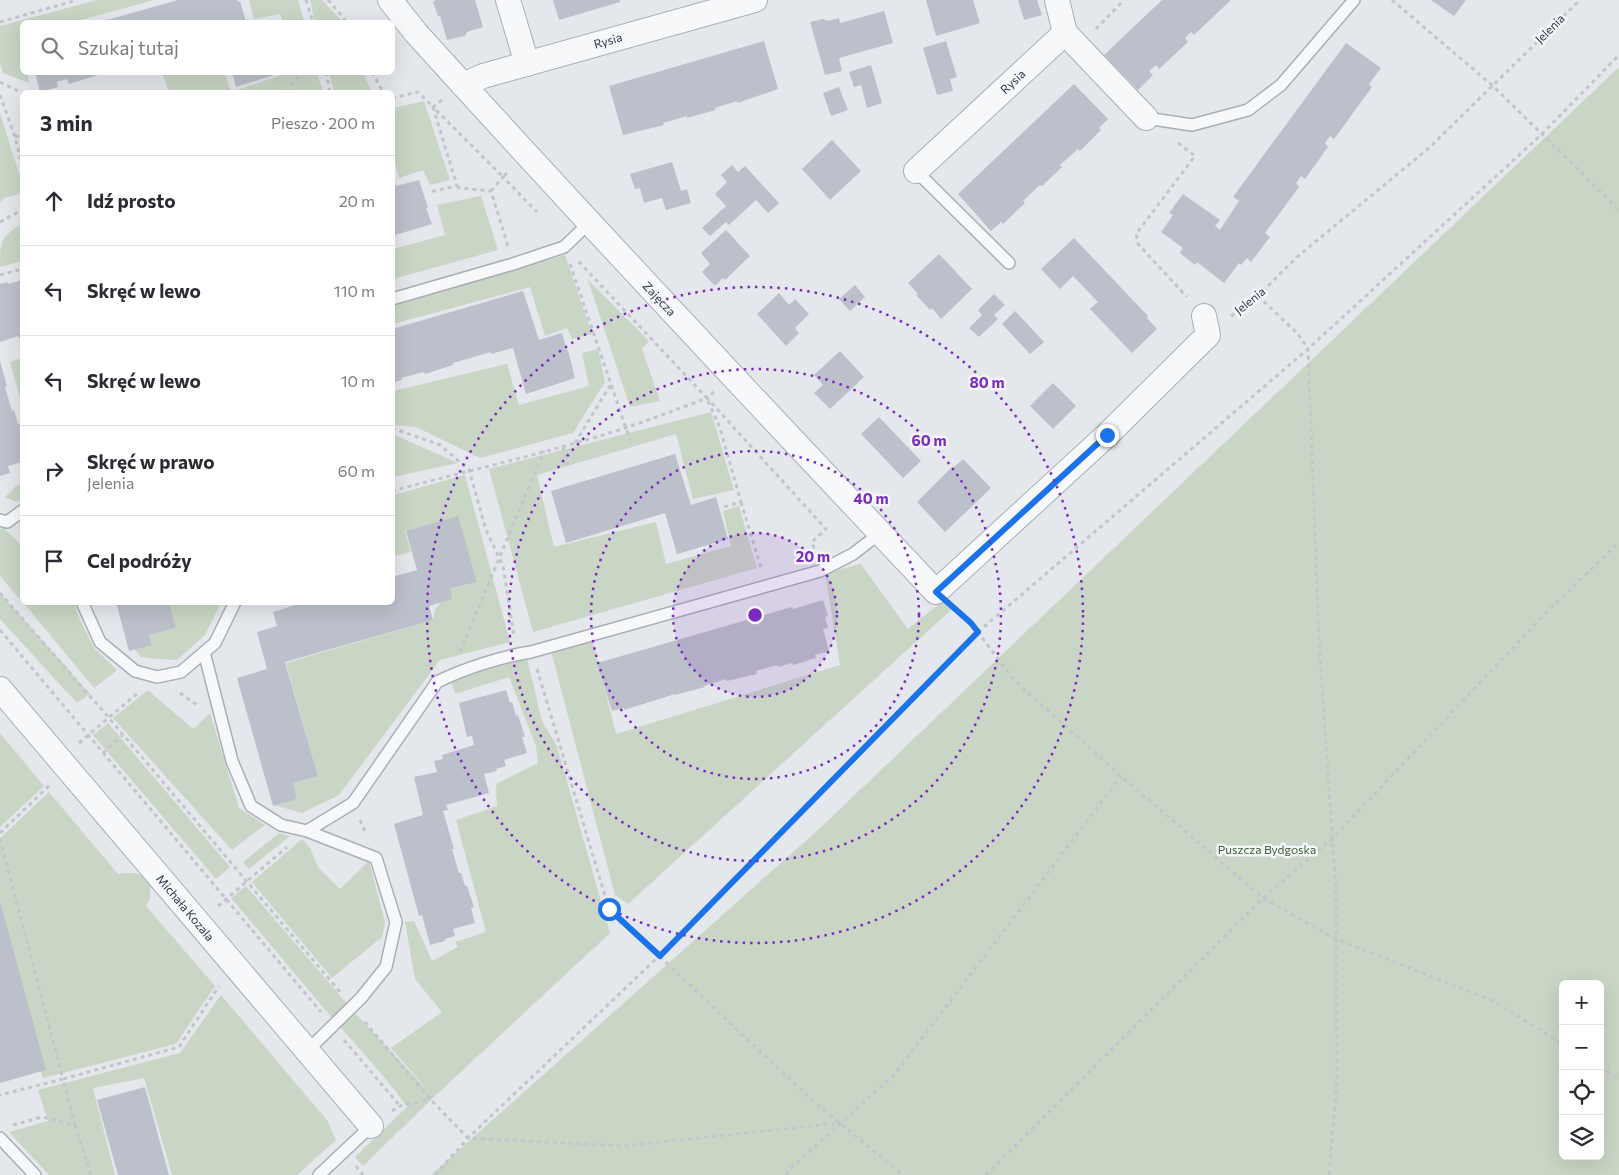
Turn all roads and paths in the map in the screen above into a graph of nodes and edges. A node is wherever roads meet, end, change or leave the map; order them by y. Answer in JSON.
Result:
{"nodes":[{"id":1,"x":77,"y":0,"type":"edge"},
{"id":2,"x":306,"y":0,"type":"edge"},
{"id":3,"x":328,"y":0,"type":"edge"},
{"id":4,"x":390,"y":0,"type":"edge"},
{"id":5,"x":508,"y":0,"type":"edge"},
{"id":6,"x":755,"y":0,"type":"edge"},
{"id":7,"x":1058,"y":0,"type":"edge"},
{"id":8,"x":1124,"y":0,"type":"edge"},
{"id":9,"x":1354,"y":0,"type":"edge"},
{"id":10,"x":1392,"y":0,"type":"edge"},
{"id":11,"x":1580,"y":0,"type":"edge"},
{"id":12,"x":312,"y":20,"type":"edge"},
{"id":13,"x":345,"y":20,"type":"edge"},
{"id":14,"x":0,"y":22,"type":"edge"},
{"id":15,"x":1072,"y":40,"type":"junction"},
{"id":16,"x":1619,"y":55,"type":"edge"},
{"id":17,"x":527,"y":64,"type":"junction"},
{"id":18,"x":299,"y":75,"type":"edge"},
{"id":19,"x":327,"y":75,"type":"edge"},
{"id":20,"x":374,"y":75,"type":"edge"},
{"id":21,"x":0,"y":82,"type":"edge"},
{"id":22,"x":463,"y":85,"type":"junction"},
{"id":23,"x":1493,"y":86,"type":"junction"},
{"id":24,"x":288,"y":90,"type":"edge"},
{"id":25,"x":330,"y":90,"type":"edge"},
{"id":26,"x":382,"y":90,"type":"edge"},
{"id":27,"x":20,"y":92,"type":"edge"},
{"id":28,"x":0,"y":95,"type":"edge"},
{"id":29,"x":395,"y":97,"type":"edge"},
{"id":30,"x":1146,"y":118,"type":"junction"},
{"id":31,"x":1542,"y":134,"type":"junction"},
{"id":32,"x":20,"y":136,"type":"edge"},
{"id":33,"x":15,"y":137,"type":"junction"},
{"id":34,"x":20,"y":158,"type":"edge"},
{"id":35,"x":916,"y":171,"type":"joint"},
{"id":36,"x":457,"y":186,"type":"junction"},
{"id":37,"x":491,"y":190,"type":"junction"},
{"id":38,"x":429,"y":192,"type":"dead end"},
{"id":39,"x":20,"y":211,"type":"edge"},
{"id":40,"x":537,"y":212,"type":"dead end"},
{"id":41,"x":1619,"y":212,"type":"edge"},
{"id":42,"x":0,"y":222,"type":"edge"},
{"id":43,"x":589,"y":223,"type":"junction"},
{"id":44,"x":564,"y":247,"type":"junction"},
{"id":45,"x":1009,"y":263,"type":"dead end"},
{"id":46,"x":514,"y":264,"type":"junction"},
{"id":47,"x":20,"y":270,"type":"edge"},
{"id":48,"x":0,"y":275,"type":"edge"},
{"id":49,"x":1258,"y":296,"type":"junction"},
{"id":50,"x":395,"y":298,"type":"edge"},
{"id":51,"x":1204,"y":316,"type":"junction"},
{"id":52,"x":1308,"y":350,"type":"junction"},
{"id":53,"x":730,"y":375,"type":"junction"},
{"id":54,"x":611,"y":384,"type":"junction"},
{"id":55,"x":707,"y":398,"type":"junction"},
{"id":56,"x":626,"y":428,"type":"junction"},
{"id":57,"x":395,"y":429,"type":"edge"},
{"id":58,"x":630,"y":440,"type":"dead end"},
{"id":59,"x":574,"y":443,"type":"junction"},
{"id":60,"x":563,"y":447,"type":"junction"},
{"id":61,"x":544,"y":451,"type":"junction"},
{"id":62,"x":568,"y":465,"type":"dead end"},
{"id":63,"x":470,"y":470,"type":"junction"},
{"id":64,"x":395,"y":490,"type":"edge"},
{"id":65,"x":741,"y":502,"type":"junction"},
{"id":66,"x":723,"y":507,"type":"dead end"},
{"id":67,"x":20,"y":512,"type":"edge"},
{"id":68,"x":0,"y":520,"type":"edge"},
{"id":69,"x":880,"y":533,"type":"junction"},
{"id":70,"x":1619,"y":542,"type":"edge"},
{"id":71,"x":499,"y":558,"type":"junction"},
{"id":72,"x":820,"y":571,"type":"junction"},
{"id":73,"x":767,"y":586,"type":"junction"},
{"id":74,"x":936,"y":592,"type":"junction"},
{"id":75,"x":0,"y":593,"type":"edge"},
{"id":76,"x":83,"y":605,"type":"edge"},
{"id":77,"x":234,"y":605,"type":"edge"},
{"id":78,"x":0,"y":630,"type":"edge"},
{"id":79,"x":978,"y":632,"type":"junction"},
{"id":80,"x":204,"y":652,"type":"junction"},
{"id":81,"x":531,"y":652,"type":"junction"},
{"id":82,"x":517,"y":654,"type":"junction"},
{"id":83,"x":450,"y":675,"type":"junction"},
{"id":84,"x":157,"y":677,"type":"junction"},
{"id":85,"x":0,"y":690,"type":"edge"},
{"id":86,"x":109,"y":718,"type":"junction"},
{"id":87,"x":222,"y":723,"type":"junction"},
{"id":88,"x":89,"y":735,"type":"junction"},
{"id":89,"x":123,"y":735,"type":"junction"},
{"id":90,"x":103,"y":752,"type":"junction"},
{"id":91,"x":63,"y":764,"type":"junction"},
{"id":92,"x":1121,"y":776,"type":"junction"},
{"id":93,"x":307,"y":831,"type":"junction"},
{"id":94,"x":0,"y":834,"type":"edge"},
{"id":95,"x":1333,"y":838,"type":"junction"},
{"id":96,"x":0,"y":839,"type":"edge"},
{"id":97,"x":235,"y":866,"type":"dead end"},
{"id":98,"x":1263,"y":898,"type":"junction"},
{"id":99,"x":227,"y":899,"type":"junction"},
{"id":100,"x":198,"y":922,"type":"junction"},
{"id":101,"x":1336,"y":939,"type":"junction"},
{"id":102,"x":660,"y":956,"type":"junction"},
{"id":103,"x":233,"y":964,"type":"junction"},
{"id":104,"x":332,"y":1026,"type":"junction"},
{"id":105,"x":1559,"y":1042,"type":"edge"},
{"id":106,"x":306,"y":1050,"type":"junction"},
{"id":107,"x":1604,"y":1070,"type":"edge"},
{"id":108,"x":63,"y":1079,"type":"junction"},
{"id":109,"x":1619,"y":1079,"type":"edge"},
{"id":110,"x":0,"y":1095,"type":"edge"},
{"id":111,"x":430,"y":1099,"type":"dead end"},
{"id":112,"x":400,"y":1106,"type":"junction"},
{"id":113,"x":840,"y":1123,"type":"junction"},
{"id":114,"x":75,"y":1125,"type":"junction"},
{"id":115,"x":11,"y":1126,"type":"dead end"},
{"id":116,"x":370,"y":1126,"type":"junction"},
{"id":117,"x":0,"y":1138,"type":"edge"},
{"id":118,"x":468,"y":1138,"type":"junction"},
{"id":119,"x":35,"y":1175,"type":"edge"},
{"id":120,"x":91,"y":1175,"type":"edge"},
{"id":121,"x":319,"y":1175,"type":"edge"},
{"id":122,"x":435,"y":1175,"type":"edge"},
{"id":123,"x":786,"y":1175,"type":"edge"},
{"id":124,"x":902,"y":1175,"type":"edge"},
{"id":125,"x":986,"y":1175,"type":"edge"},
{"id":126,"x":1329,"y":1175,"type":"edge"}],
"edges":[{"from":1,"to":14,"type":"path"},
{"from":2,"to":12,"type":"path"},
{"from":3,"to":13,"type":"path"},
{"from":4,"to":22,"type":"street","name":"Zajęcza"},
{"from":5,"to":17,"type":"street"},
{"from":6,"to":17,"type":"street","name":"Rysia"},
{"from":7,"to":15,"type":"street"},
{"from":8,"to":15,"type":"path"},
{"from":9,"to":30,"type":"lane"},
{"from":10,"to":23,"type":"path"},
{"from":11,"to":23,"type":"path","name":"Jelenia"},
{"from":15,"to":30,"type":"street"},
{"from":15,"to":35,"type":"street","name":"Rysia"},
{"from":16,"to":31,"type":"path"},
{"from":17,"to":22,"type":"street","name":"Rysia"},
{"from":18,"to":24,"type":"path"},
{"from":19,"to":25,"type":"path"},
{"from":20,"to":26,"type":"path"},
{"from":21,"to":27,"type":"path"},
{"from":22,"to":43,"type":"street","name":"Zajęcza"},
{"from":23,"to":31,"type":"path"},
{"from":23,"to":49,"type":"path","name":"Jelenia"},
{"from":28,"to":33,"type":"path"},
{"from":29,"to":36,"type":"path"},
{"from":30,"to":51,"type":"path"},
{"from":31,"to":41,"type":"path"},
{"from":31,"to":52,"type":"path"},
{"from":32,"to":33,"type":"path"},
{"from":33,"to":34,"type":"path"},
{"from":35,"to":45,"type":"lane"},
{"from":36,"to":37,"type":"path"},
{"from":36,"to":38,"type":"path"},
{"from":37,"to":40,"type":"path"},
{"from":37,"to":46,"type":"path"},
{"from":39,"to":42,"type":"path"},
{"from":43,"to":44,"type":"lane"},
{"from":43,"to":53,"type":"street","name":"Zajęcza"},
{"from":44,"to":46,"type":"lane"},
{"from":44,"to":54,"type":"path"},
{"from":44,"to":55,"type":"path"},
{"from":46,"to":50,"type":"lane"},
{"from":47,"to":48,"type":"path"},
{"from":49,"to":51,"type":"path","name":"Jelenia"},
{"from":49,"to":52,"type":"path"},
{"from":51,"to":74,"type":"street"},
{"from":52,"to":79,"type":"path"},
{"from":52,"to":95,"type":"path"},
{"from":53,"to":55,"type":"path"},
{"from":53,"to":69,"type":"street","name":"Zajęcza"},
{"from":54,"to":56,"type":"path"},
{"from":54,"to":59,"type":"path"},
{"from":55,"to":56,"type":"path"},
{"from":55,"to":65,"type":"path"},
{"from":55,"to":72,"type":"path"},
{"from":56,"to":58,"type":"path"},
{"from":56,"to":59,"type":"path"},
{"from":57,"to":63,"type":"path"},
{"from":59,"to":60,"type":"path"},
{"from":60,"to":61,"type":"path"},
{"from":60,"to":62,"type":"path"},
{"from":61,"to":63,"type":"path"},
{"from":61,"to":71,"type":"path"},
{"from":63,"to":64,"type":"path"},
{"from":63,"to":71,"type":"path"},
{"from":65,"to":66,"type":"path"},
{"from":65,"to":73,"type":"path"},
{"from":67,"to":68,"type":"lane"},
{"from":69,"to":72,"type":"lane"},
{"from":69,"to":74,"type":"street","name":"Zajęcza"},
{"from":70,"to":95,"type":"path"},
{"from":71,"to":82,"type":"path"},
{"from":71,"to":83,"type":"path"},
{"from":72,"to":73,"type":"lane"},
{"from":73,"to":81,"type":"lane"},
{"from":74,"to":79,"type":"path"},
{"from":75,"to":86,"type":"path"},
{"from":76,"to":84,"type":"lane"},
{"from":77,"to":80,"type":"lane"},
{"from":78,"to":88,"type":"path"},
{"from":79,"to":92,"type":"path"},
{"from":79,"to":102,"type":"path"},
{"from":80,"to":84,"type":"lane"},
{"from":80,"to":87,"type":"lane"},
{"from":81,"to":82,"type":"lane"},
{"from":81,"to":102,"type":"path"},
{"from":82,"to":83,"type":"lane"},
{"from":83,"to":93,"type":"lane"},
{"from":84,"to":86,"type":"path"},
{"from":84,"to":87,"type":"path"},
{"from":85,"to":91,"type":"street","name":"Michała Kozala"},
{"from":86,"to":88,"type":"path"},
{"from":86,"to":89,"type":"path"},
{"from":87,"to":93,"type":"lane"},
{"from":88,"to":90,"type":"path"},
{"from":88,"to":91,"type":"path"},
{"from":89,"to":90,"type":"path"},
{"from":89,"to":97,"type":"path"},
{"from":90,"to":99,"type":"path"},
{"from":91,"to":94,"type":"path"},
{"from":91,"to":100,"type":"street","name":"Michała Kozala"},
{"from":92,"to":98,"type":"path"},
{"from":92,"to":113,"type":"path"},
{"from":93,"to":99,"type":"path"},
{"from":93,"to":104,"type":"lane"},
{"from":95,"to":98,"type":"path"},
{"from":95,"to":101,"type":"path"},
{"from":96,"to":108,"type":"path"},
{"from":98,"to":101,"type":"path"},
{"from":98,"to":125,"type":"path"},
{"from":99,"to":100,"type":"path"},
{"from":99,"to":104,"type":"path"},
{"from":100,"to":103,"type":"street","name":"Michała Kozala"},
{"from":101,"to":105,"type":"path"},
{"from":101,"to":126,"type":"path"},
{"from":102,"to":113,"type":"path"},
{"from":102,"to":118,"type":"path"},
{"from":103,"to":106,"type":"street","name":"Michała Kozala"},
{"from":103,"to":108,"type":"path"},
{"from":104,"to":106,"type":"lane"},
{"from":104,"to":112,"type":"path"},
{"from":106,"to":116,"type":"street","name":"Michała Kozala"},
{"from":107,"to":109,"type":"path"},
{"from":108,"to":110,"type":"path"},
{"from":108,"to":114,"type":"path"},
{"from":111,"to":112,"type":"path"},
{"from":112,"to":116,"type":"path"},
{"from":113,"to":118,"type":"path"},
{"from":113,"to":123,"type":"path"},
{"from":113,"to":124,"type":"path"},
{"from":114,"to":115,"type":"path"},
{"from":114,"to":120,"type":"path"},
{"from":116,"to":121,"type":"lane"},
{"from":117,"to":119,"type":"lane"},
{"from":118,"to":122,"type":"path"}]}
